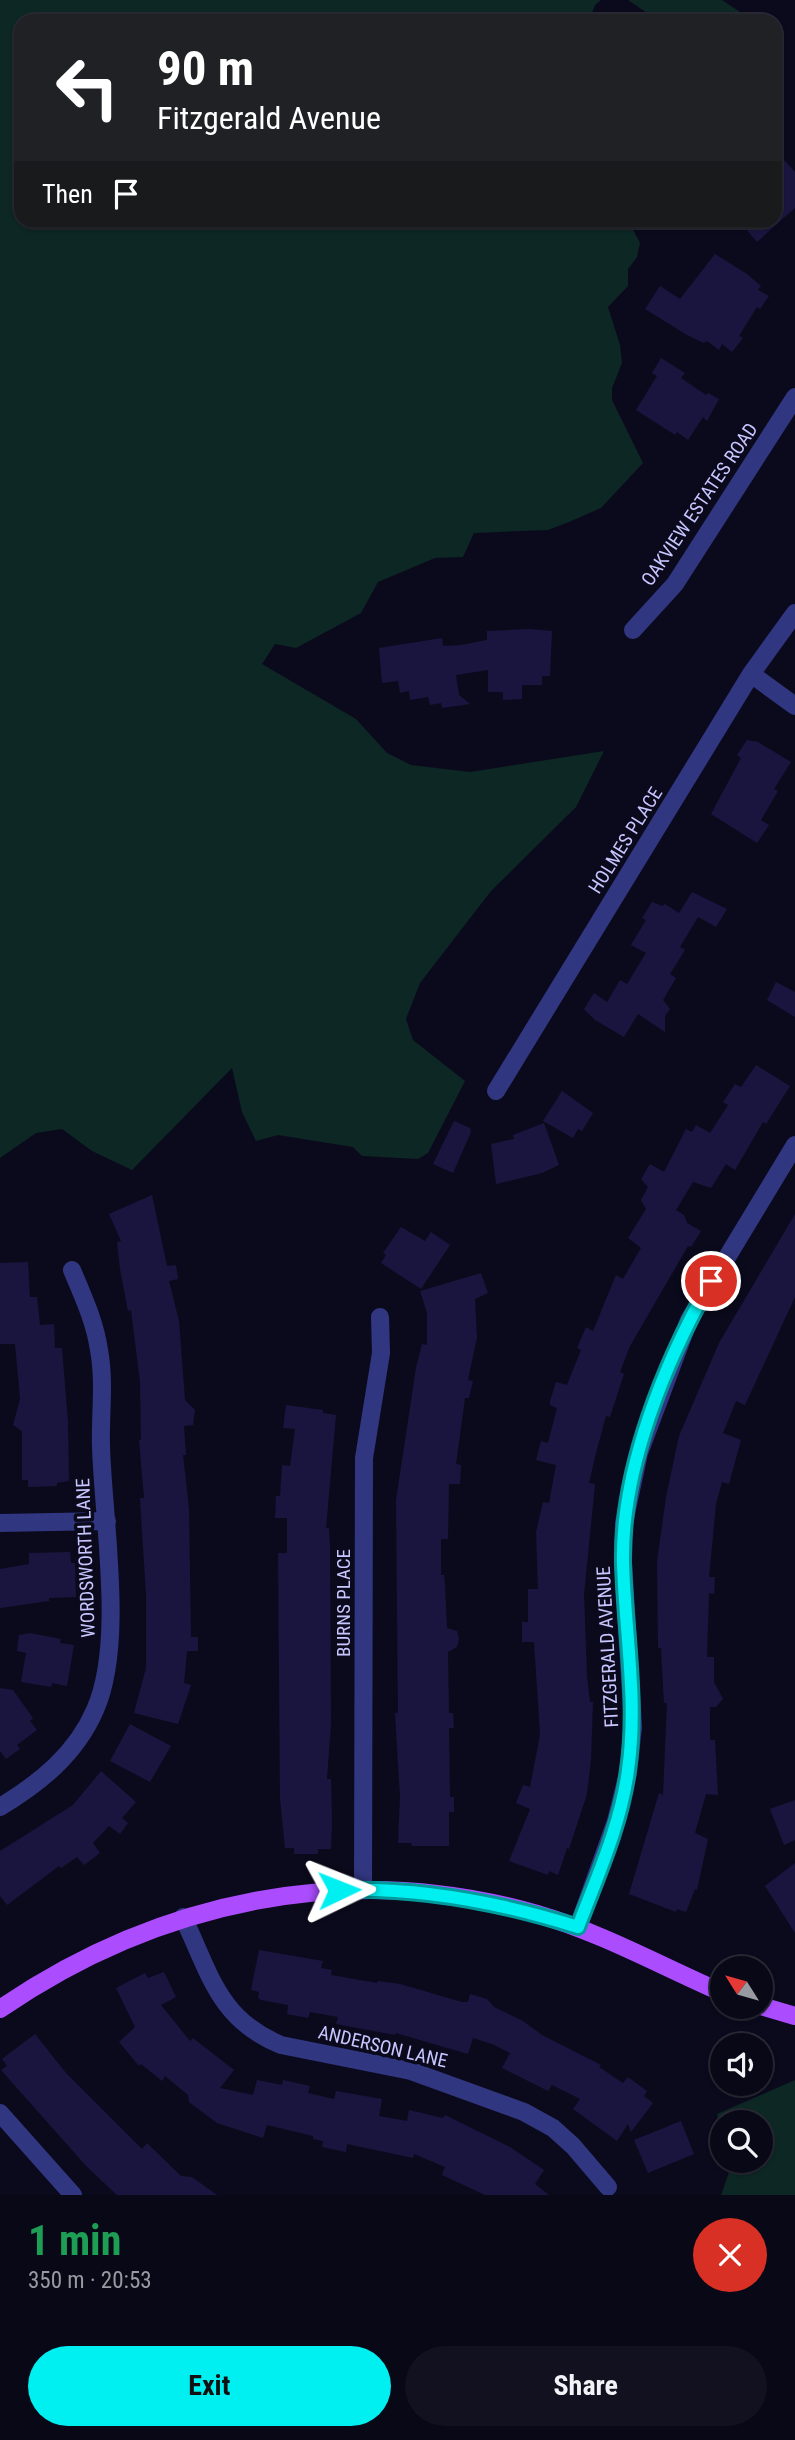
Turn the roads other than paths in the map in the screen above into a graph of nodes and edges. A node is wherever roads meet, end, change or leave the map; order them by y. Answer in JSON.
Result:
{"nodes":[{"id":1,"x":795,"y":397,"type":"edge"},
{"id":2,"x":795,"y":613,"type":"edge"},
{"id":3,"x":633,"y":630,"type":"dead end"},
{"id":4,"x":751,"y":674,"type":"junction"},
{"id":5,"x":795,"y":706,"type":"edge"},
{"id":6,"x":496,"y":1091,"type":"dead end"},
{"id":7,"x":795,"y":1144,"type":"edge"},
{"id":8,"x":72,"y":1270,"type":"dead end"},
{"id":9,"x":380,"y":1317,"type":"dead end"},
{"id":10,"x":107,"y":1521,"type":"junction"},
{"id":11,"x":0,"y":1523,"type":"edge"},
{"id":12,"x":0,"y":1807,"type":"edge"},
{"id":13,"x":363,"y":1889,"type":"junction"},
{"id":14,"x":183,"y":1917,"type":"junction"},
{"id":15,"x":578,"y":1927,"type":"junction"},
{"id":16,"x":710,"y":1987,"type":"edge"},
{"id":17,"x":0,"y":2009,"type":"edge"},
{"id":18,"x":774,"y":2010,"type":"edge"},
{"id":19,"x":795,"y":2016,"type":"edge"},
{"id":20,"x":0,"y":2113,"type":"edge"},
{"id":21,"x":608,"y":2187,"type":"dead end"},
{"id":22,"x":73,"y":2195,"type":"edge"}],
"edges":[{"from":1,"to":3,"type":"street","name":"OAKVIEW ESTATES ROAD"},
{"from":2,"to":4,"type":"street","name":"HOLMES PLACE"},
{"from":4,"to":5,"type":"street"},
{"from":4,"to":6,"type":"street","name":"HOLMES PLACE"},
{"from":7,"to":15,"type":"street","name":"FITZGERALD AVENUE"},
{"from":8,"to":10,"type":"street","name":"WORDSWORTH LANE"},
{"from":9,"to":13,"type":"street","name":"BURNS PLACE"},
{"from":10,"to":11,"type":"street"},
{"from":10,"to":12,"type":"street","name":"WORDSWORTH LANE"},
{"from":13,"to":14,"type":"main road"},
{"from":13,"to":15,"type":"main road"},
{"from":14,"to":17,"type":"main road"},
{"from":14,"to":21,"type":"street","name":"ANDERSON LANE"},
{"from":15,"to":16,"type":"main road"},
{"from":18,"to":19,"type":"main road"},
{"from":20,"to":22,"type":"street"}]}
